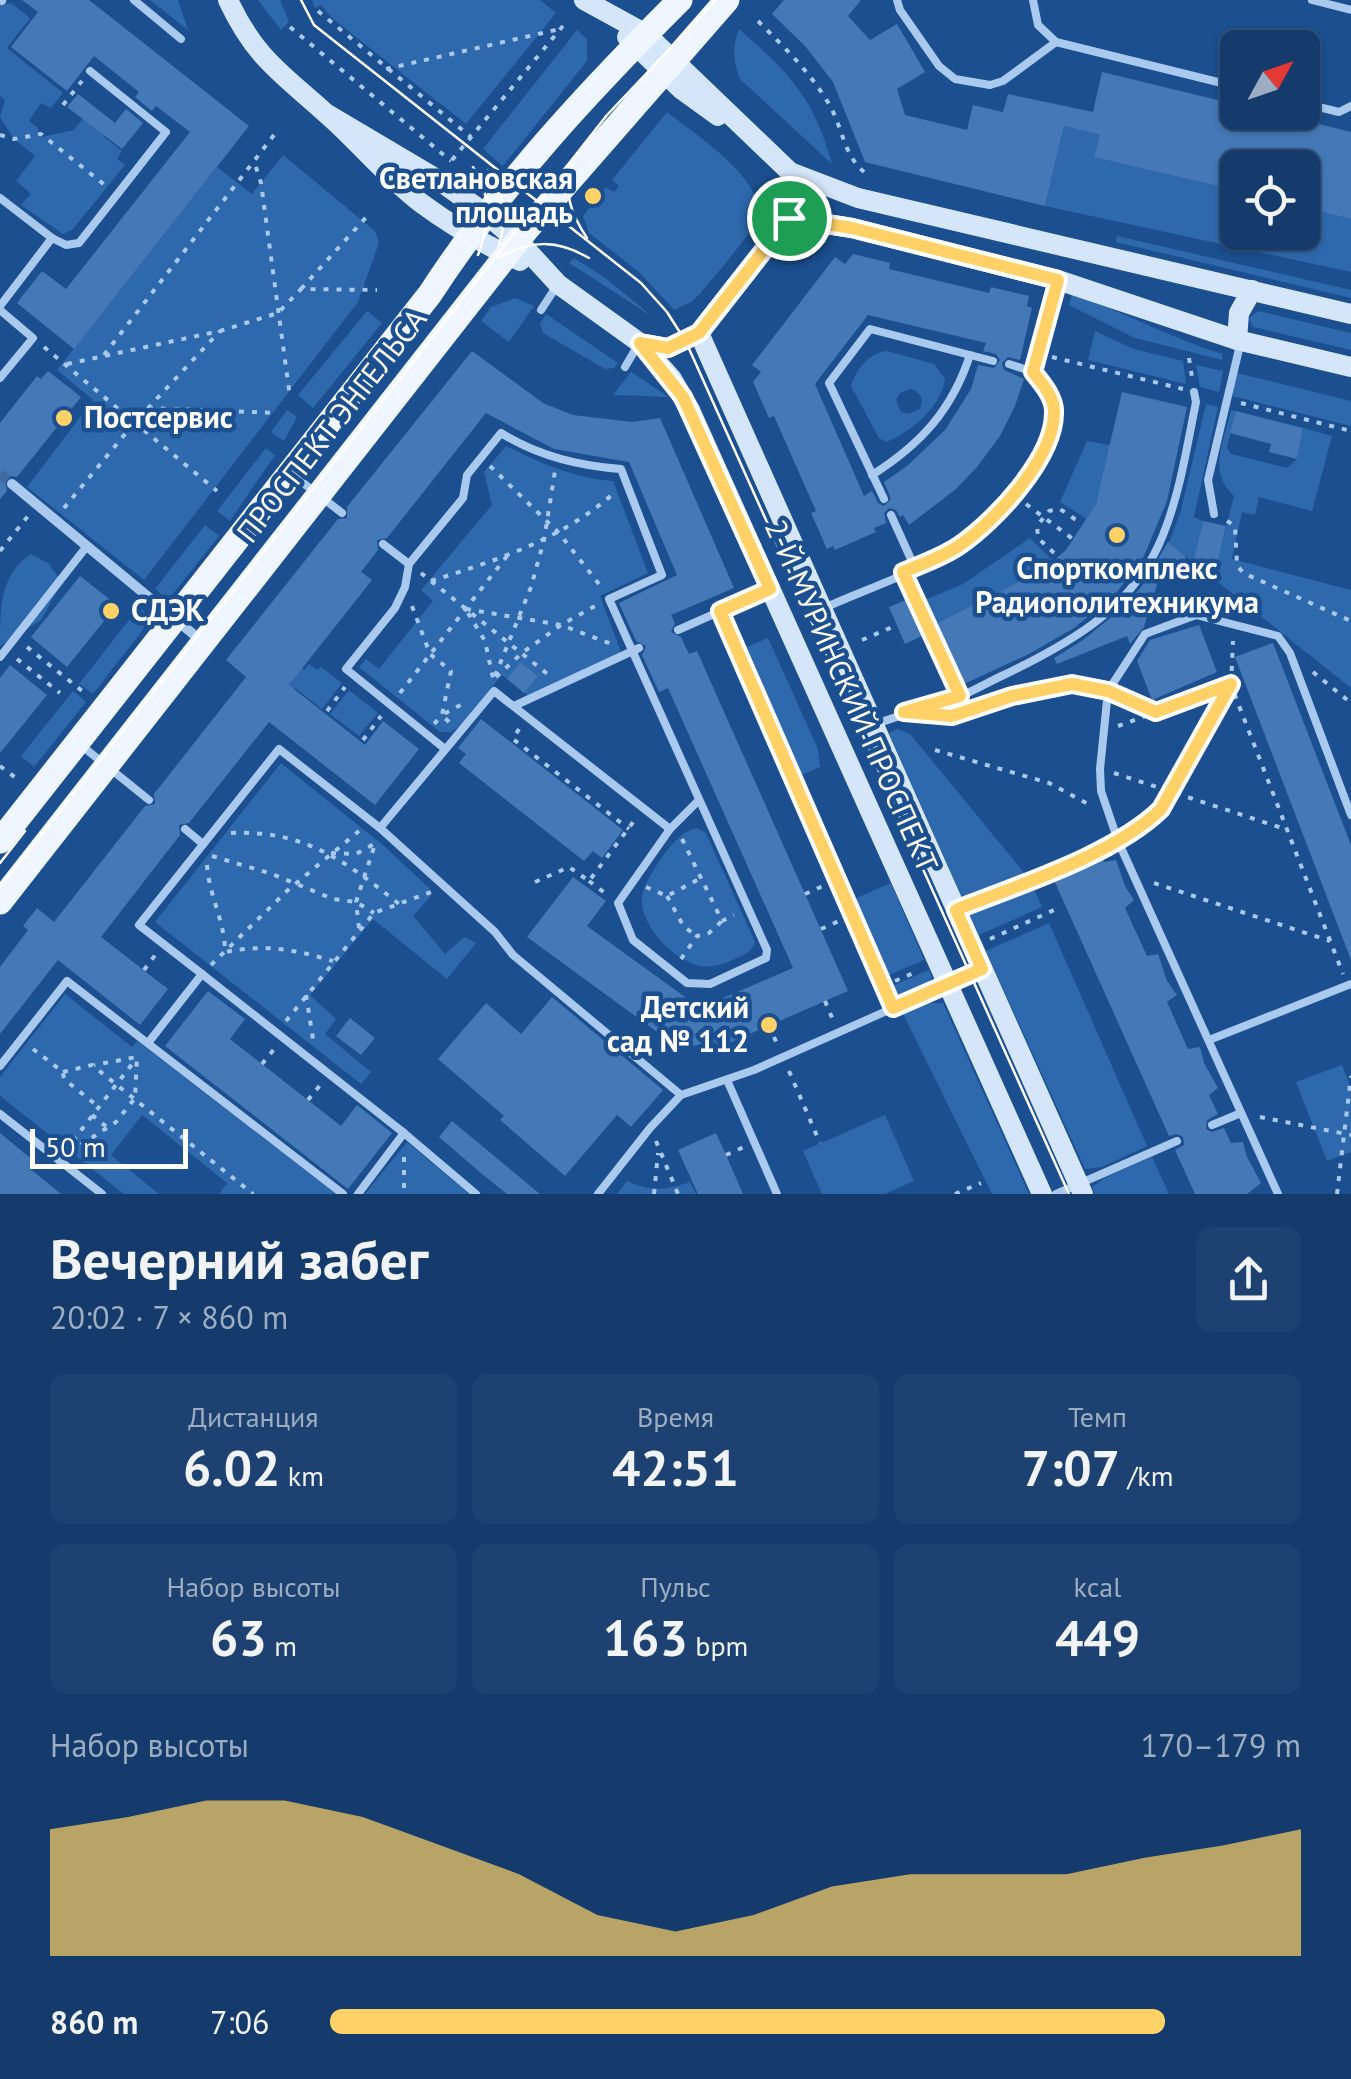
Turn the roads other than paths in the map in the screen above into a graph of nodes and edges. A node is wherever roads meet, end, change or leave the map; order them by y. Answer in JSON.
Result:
{"nodes":[{"id":1,"x":134,"y":0,"type":"edge"},
{"id":2,"x":228,"y":0,"type":"edge"},
{"id":3,"x":584,"y":0,"type":"edge"},
{"id":4,"x":680,"y":0,"type":"edge"},
{"id":5,"x":727,"y":0,"type":"edge"},
{"id":6,"x":897,"y":0,"type":"edge"},
{"id":7,"x":1033,"y":0,"type":"edge"},
{"id":8,"x":1312,"y":0,"type":"edge"},
{"id":9,"x":1351,"y":10,"type":"edge"},
{"id":10,"x":182,"y":38,"type":"dead end"},
{"id":11,"x":640,"y":39,"type":"junction"},
{"id":12,"x":1056,"y":42,"type":"junction"},
{"id":13,"x":668,"y":66,"type":"junction"},
{"id":14,"x":90,"y":71,"type":"road end"},
{"id":15,"x":1220,"y":83,"type":"edge"},
{"id":16,"x":1351,"y":106,"type":"edge"},
{"id":17,"x":1320,"y":107,"type":"edge"},
{"id":18,"x":329,"y":116,"type":"junction"},
{"id":19,"x":790,"y":172,"type":"junction"},
{"id":20,"x":0,"y":198,"type":"edge"},
{"id":21,"x":486,"y":214,"type":"junction"},
{"id":22,"x":789,"y":218,"type":"junction"},
{"id":23,"x":470,"y":236,"type":"junction"},
{"id":24,"x":52,"y":238,"type":"junction"},
{"id":25,"x":512,"y":248,"type":"junction"},
{"id":26,"x":554,"y":280,"type":"junction"},
{"id":27,"x":1058,"y":280,"type":"junction"},
{"id":28,"x":1252,"y":290,"type":"junction"},
{"id":29,"x":0,"y":308,"type":"edge"},
{"id":30,"x":540,"y":310,"type":"dead end"},
{"id":31,"x":1351,"y":314,"type":"edge"},
{"id":32,"x":699,"y":333,"type":"junction"},
{"id":33,"x":1240,"y":340,"type":"junction"},
{"id":34,"x":640,"y":343,"type":"junction"},
{"id":35,"x":970,"y":355,"type":"junction"},
{"id":36,"x":994,"y":361,"type":"dead end"},
{"id":37,"x":1008,"y":364,"type":"dead end"},
{"id":38,"x":624,"y":367,"type":"dead end"},
{"id":39,"x":1351,"y":367,"type":"edge"},
{"id":40,"x":1033,"y":372,"type":"junction"},
{"id":41,"x":0,"y":378,"type":"edge"},
{"id":42,"x":1194,"y":392,"type":"road end"},
{"id":43,"x":290,"y":473,"type":"junction"},
{"id":44,"x":872,"y":475,"type":"junction"},
{"id":45,"x":12,"y":484,"type":"tunnel mouth"},
{"id":46,"x":319,"y":495,"type":"junction"},
{"id":47,"x":884,"y":500,"type":"dead end"},
{"id":48,"x":342,"y":513,"type":"dead end"},
{"id":49,"x":890,"y":514,"type":"dead end"},
{"id":50,"x":1214,"y":514,"type":"road end"},
{"id":51,"x":383,"y":544,"type":"dead end"},
{"id":52,"x":87,"y":546,"type":"junction"},
{"id":53,"x":409,"y":564,"type":"junction"},
{"id":54,"x":914,"y":568,"type":"junction"},
{"id":55,"x":770,"y":589,"type":"junction"},
{"id":56,"x":821,"y":609,"type":"junction"},
{"id":57,"x":720,"y":611,"type":"junction"},
{"id":58,"x":176,"y":620,"type":"junction"},
{"id":59,"x":678,"y":630,"type":"dead end"},
{"id":60,"x":204,"y":643,"type":"junction"},
{"id":61,"x":636,"y":650,"type":"junction"},
{"id":62,"x":3,"y":653,"type":"edge"},
{"id":63,"x":514,"y":706,"type":"junction"},
{"id":64,"x":873,"y":726,"type":"junction"},
{"id":65,"x":78,"y":743,"type":"junction"},
{"id":66,"x":445,"y":749,"type":"junction"},
{"id":67,"x":108,"y":768,"type":"junction"},
{"id":68,"x":149,"y":800,"type":"dead end"},
{"id":69,"x":699,"y":800,"type":"junction"},
{"id":70,"x":1351,"y":815,"type":"edge"},
{"id":71,"x":380,"y":828,"type":"junction"},
{"id":72,"x":184,"y":829,"type":"dead end"},
{"id":73,"x":670,"y":829,"type":"junction"},
{"id":74,"x":1118,"y":841,"type":"junction"},
{"id":75,"x":0,"y":842,"type":"edge"},
{"id":76,"x":203,"y":844,"type":"junction"},
{"id":77,"x":0,"y":902,"type":"edge"},
{"id":78,"x":956,"y":910,"type":"junction"},
{"id":79,"x":982,"y":969,"type":"junction"},
{"id":80,"x":202,"y":974,"type":"junction"},
{"id":81,"x":948,"y":984,"type":"junction"},
{"id":82,"x":1349,"y":985,"type":"edge"},
{"id":83,"x":893,"y":1008,"type":"junction"},
{"id":84,"x":1209,"y":1040,"type":"junction"},
{"id":85,"x":148,"y":1044,"type":"junction"},
{"id":86,"x":0,"y":1066,"type":"edge"},
{"id":87,"x":727,"y":1080,"type":"junction"},
{"id":88,"x":681,"y":1095,"type":"junction"},
{"id":89,"x":1241,"y":1112,"type":"junction"},
{"id":90,"x":4,"y":1117,"type":"edge"},
{"id":91,"x":1212,"y":1125,"type":"dead end"},
{"id":92,"x":0,"y":1129,"type":"edge"},
{"id":93,"x":404,"y":1133,"type":"junction"},
{"id":94,"x":1177,"y":1141,"type":"dead end"},
{"id":95,"x":1081,"y":1189,"type":"edge"},
{"id":96,"x":102,"y":1194,"type":"edge"},
{"id":97,"x":343,"y":1194,"type":"edge"},
{"id":98,"x":358,"y":1194,"type":"edge"},
{"id":99,"x":476,"y":1194,"type":"edge"},
{"id":100,"x":598,"y":1194,"type":"edge"},
{"id":101,"x":777,"y":1194,"type":"edge"},
{"id":102,"x":1042,"y":1194,"type":"edge"},
{"id":103,"x":1056,"y":1194,"type":"edge"},
{"id":104,"x":1278,"y":1194,"type":"edge"}],
"edges":[{"from":1,"to":10,"type":"lane"},
{"from":2,"to":18,"type":"main road"},
{"from":3,"to":11,"type":"main road"},
{"from":4,"to":11,"type":"main road","name":"ПРОСПЕКТ ЭНГЕЛЬСА"},
{"from":5,"to":13,"type":"main road","name":"ПРОСПЕКТ ЭНГЕЛЬСА"},
{"from":6,"to":12,"type":"lane"},
{"from":7,"to":12,"type":"lane"},
{"from":8,"to":9,"type":"lane"},
{"from":11,"to":13,"type":"main road"},
{"from":11,"to":21,"type":"main road","name":"ПРОСПЕКТ ЭНГЕЛЬСА"},
{"from":12,"to":15,"type":"lane"},
{"from":13,"to":19,"type":"main road"},
{"from":13,"to":25,"type":"main road","name":"ПРОСПЕКТ ЭНГЕЛЬСА"},
{"from":14,"to":24,"type":"lane"},
{"from":16,"to":17,"type":"lane"},
{"from":18,"to":21,"type":"main road"},
{"from":18,"to":23,"type":"main road"},
{"from":19,"to":22,"type":"main road"},
{"from":19,"to":28,"type":"main road"},
{"from":20,"to":24,"type":"lane"},
{"from":21,"to":23,"type":"main road","name":"ПРОСПЕКТ ЭНГЕЛЬСА"},
{"from":21,"to":25,"type":"main road"},
{"from":22,"to":27,"type":"main road"},
{"from":22,"to":32,"type":"main road"},
{"from":23,"to":25,"type":"main road"},
{"from":23,"to":43,"type":"main road","name":"ПРОСПЕКТ ЭНГЕЛЬСА"},
{"from":24,"to":29,"type":"lane"},
{"from":25,"to":26,"type":"main road"},
{"from":25,"to":46,"type":"main road","name":"ПРОСПЕКТ ЭНГЕЛЬСА"},
{"from":26,"to":30,"type":"lane"},
{"from":26,"to":34,"type":"main road"},
{"from":27,"to":33,"type":"main road"},
{"from":27,"to":40,"type":"lane"},
{"from":28,"to":31,"type":"main road"},
{"from":28,"to":33,"type":"main road"},
{"from":29,"to":41,"type":"lane"},
{"from":32,"to":34,"type":"main road"},
{"from":32,"to":56,"type":"main road","name":"2-Й МУРИНСКИЙ ПРОСПЕКТ"},
{"from":33,"to":39,"type":"main road"},
{"from":33,"to":50,"type":"lane"},
{"from":34,"to":38,"type":"lane"},
{"from":34,"to":55,"type":"main road","name":"2-Й МУРИНСКИЙ ПРОСПЕКТ"},
{"from":35,"to":36,"type":"lane"},
{"from":35,"to":44,"type":"lane"},
{"from":35,"to":44,"type":"lane"},
{"from":37,"to":40,"type":"lane"},
{"from":40,"to":54,"type":"lane"},
{"from":42,"to":64,"type":"lane"},
{"from":43,"to":46,"type":"lane"},
{"from":43,"to":58,"type":"main road","name":"ПРОСПЕКТ ЭНГЕЛЬСА"},
{"from":44,"to":47,"type":"lane"},
{"from":45,"to":52,"type":"street"},
{"from":46,"to":48,"type":"lane"},
{"from":46,"to":60,"type":"main road","name":"ПРОСПЕКТ ЭНГЕЛЬСА"},
{"from":49,"to":54,"type":"lane"},
{"from":51,"to":53,"type":"lane"},
{"from":52,"to":58,"type":"street"},
{"from":52,"to":62,"type":"lane"},
{"from":53,"to":61,"type":"lane"},
{"from":53,"to":66,"type":"lane"},
{"from":54,"to":56,"type":"lane"},
{"from":55,"to":57,"type":"lane"},
{"from":55,"to":81,"type":"main road","name":"2-Й МУРИНСКИЙ ПРОСПЕКТ"},
{"from":56,"to":64,"type":"main road","name":"2-Й МУРИНСКИЙ ПРОСПЕКТ"},
{"from":57,"to":59,"type":"lane"},
{"from":57,"to":83,"type":"lane"},
{"from":58,"to":60,"type":"street"},
{"from":58,"to":65,"type":"main road","name":"ПРОСПЕКТ ЭНГЕЛЬСА"},
{"from":60,"to":67,"type":"main road","name":"ПРОСПЕКТ ЭНГЕЛЬСА"},
{"from":61,"to":63,"type":"lane"},
{"from":61,"to":69,"type":"lane"},
{"from":63,"to":66,"type":"lane"},
{"from":63,"to":73,"type":"lane"},
{"from":64,"to":78,"type":"main road","name":"2-Й МУРИНСКИЙ ПРОСПЕКТ"},
{"from":65,"to":67,"type":"lane"},
{"from":65,"to":75,"type":"main road","name":"ПРОСПЕКТ ЭНГЕЛЬСА"},
{"from":66,"to":71,"type":"lane"},
{"from":67,"to":68,"type":"lane"},
{"from":67,"to":77,"type":"main road","name":"ПРОСПЕКТ ЭНГЕЛЬСА"},
{"from":69,"to":73,"type":"lane"},
{"from":69,"to":73,"type":"lane"},
{"from":70,"to":74,"type":"lane"},
{"from":71,"to":76,"type":"lane"},
{"from":71,"to":88,"type":"lane"},
{"from":72,"to":76,"type":"lane"},
{"from":74,"to":78,"type":"lane"},
{"from":74,"to":84,"type":"lane"},
{"from":76,"to":80,"type":"lane"},
{"from":78,"to":79,"type":"main road","name":"2-Й МУРИНСКИЙ ПРОСПЕКТ"},
{"from":79,"to":81,"type":"lane"},
{"from":79,"to":95,"type":"main road","name":"2-Й МУРИНСКИЙ ПРОСПЕКТ"},
{"from":80,"to":85,"type":"lane"},
{"from":80,"to":93,"type":"lane"},
{"from":81,"to":83,"type":"lane"},
{"from":81,"to":102,"type":"main road","name":"2-Й МУРИНСКИЙ ПРОСПЕКТ"},
{"from":82,"to":84,"type":"lane"},
{"from":83,"to":87,"type":"lane"},
{"from":84,"to":89,"type":"lane"},
{"from":85,"to":86,"type":"lane"},
{"from":85,"to":97,"type":"lane"},
{"from":87,"to":88,"type":"lane"},
{"from":87,"to":101,"type":"lane"},
{"from":88,"to":100,"type":"lane"},
{"from":89,"to":91,"type":"lane"},
{"from":89,"to":104,"type":"lane"},
{"from":90,"to":92,"type":"lane"},
{"from":90,"to":96,"type":"lane"},
{"from":93,"to":98,"type":"lane"},
{"from":93,"to":99,"type":"lane"},
{"from":94,"to":95,"type":"lane"},
{"from":95,"to":103,"type":"lane"}]}
